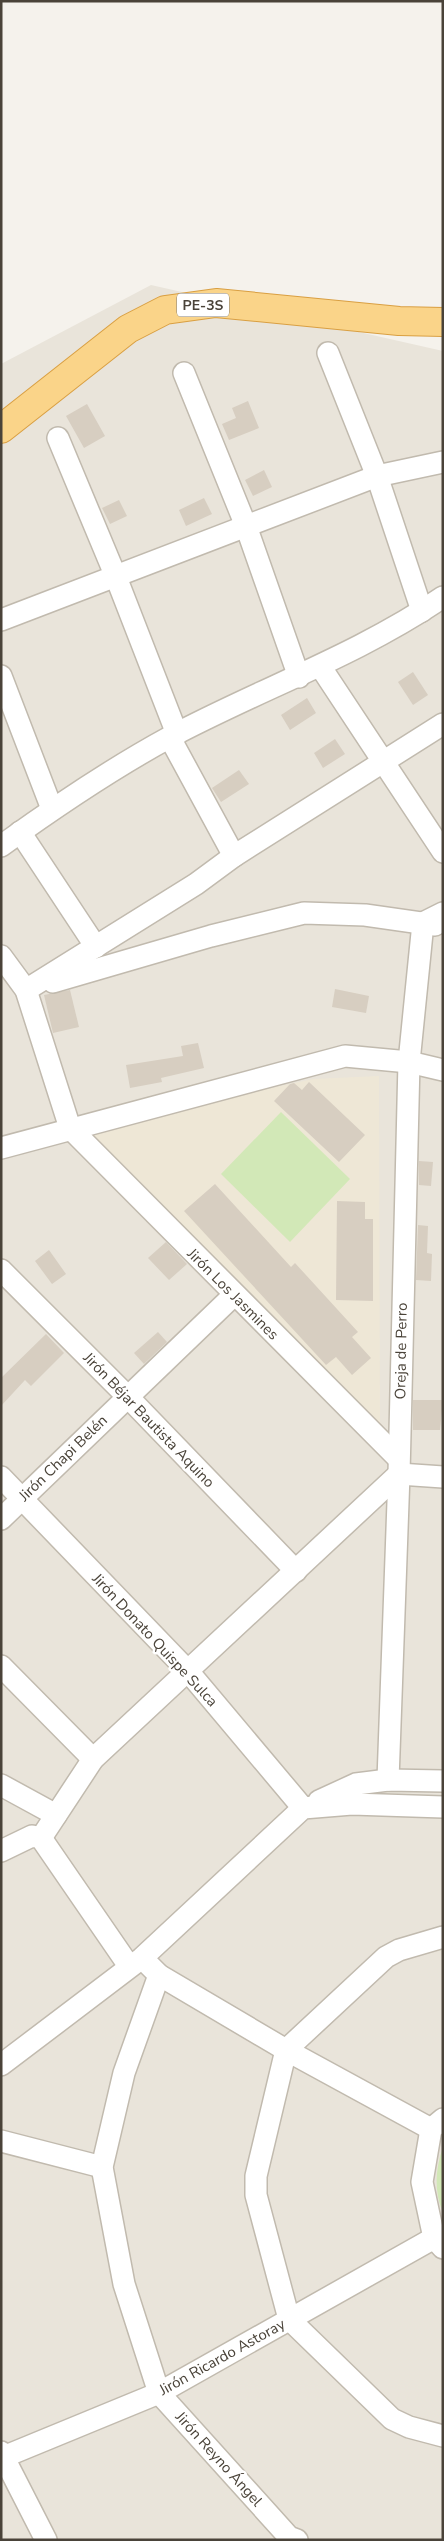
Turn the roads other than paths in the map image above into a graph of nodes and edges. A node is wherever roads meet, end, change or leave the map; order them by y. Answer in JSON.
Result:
{"nodes":[{"id":1,"x":443,"y":322,"type":"edge"},
{"id":2,"x":328,"y":353,"type":"dead end"},
{"id":3,"x":184,"y":373,"type":"dead end"},
{"id":4,"x":1,"y":429,"type":"edge"},
{"id":5,"x":58,"y":438,"type":"dead end"},
{"id":6,"x":443,"y":462,"type":"edge"},
{"id":7,"x":377,"y":476,"type":"junction"},
{"id":8,"x":246,"y":526,"type":"junction"},
{"id":9,"x":116,"y":577,"type":"junction"},
{"id":10,"x":443,"y":597,"type":"edge"},
{"id":11,"x":422,"y":611,"type":"junction"},
{"id":12,"x":1,"y":620,"type":"edge"},
{"id":13,"x":320,"y":666,"type":"junction"},
{"id":14,"x":1,"y":676,"type":"edge"},
{"id":15,"x":299,"y":677,"type":"junction"},
{"id":16,"x":443,"y":724,"type":"edge"},
{"id":17,"x":174,"y":736,"type":"junction"},
{"id":18,"x":385,"y":762,"type":"junction"},
{"id":19,"x":52,"y":809,"type":"junction"},
{"id":20,"x":20,"y":832,"type":"junction"},
{"id":21,"x":1,"y":846,"type":"edge"},
{"id":22,"x":443,"y":852,"type":"edge"},
{"id":23,"x":234,"y":856,"type":"junction"},
{"id":24,"x":443,"y":913,"type":"edge"},
{"id":25,"x":433,"y":924,"type":"edge"},
{"id":26,"x":96,"y":947,"type":"junction"},
{"id":27,"x":1,"y":956,"type":"edge"},
{"id":28,"x":26,"y":990,"type":"junction"},
{"id":29,"x":408,"y":1062,"type":"junction"},
{"id":30,"x":443,"y":1070,"type":"edge"},
{"id":31,"x":70,"y":1128,"type":"junction"},
{"id":32,"x":1,"y":1148,"type":"edge"},
{"id":33,"x":1,"y":1270,"type":"edge"},
{"id":34,"x":234,"y":1295,"type":"junction"},
{"id":35,"x":127,"y":1396,"type":"junction"},
{"id":36,"x":399,"y":1466,"type":"junction"},
{"id":37,"x":1,"y":1477,"type":"edge"},
{"id":38,"x":443,"y":1477,"type":"edge"},
{"id":39,"x":22,"y":1498,"type":"junction"},
{"id":40,"x":1,"y":1519,"type":"edge"},
{"id":41,"x":296,"y":1571,"type":"junction"},
{"id":42,"x":1,"y":1666,"type":"edge"},
{"id":43,"x":187,"y":1670,"type":"junction"},
{"id":44,"x":93,"y":1759,"type":"junction"},
{"id":45,"x":388,"y":1780,"type":"junction"},
{"id":46,"x":443,"y":1781,"type":"edge"},
{"id":47,"x":1,"y":1785,"type":"edge"},
{"id":48,"x":443,"y":1807,"type":"edge"},
{"id":49,"x":303,"y":1808,"type":"junction"},
{"id":50,"x":56,"y":1815,"type":"junction"},
{"id":51,"x":41,"y":1838,"type":"junction"},
{"id":52,"x":1,"y":1851,"type":"edge"},
{"id":53,"x":443,"y":1938,"type":"edge"},
{"id":54,"x":136,"y":1962,"type":"junction"},
{"id":55,"x":159,"y":1975,"type":"junction"},
{"id":56,"x":286,"y":2050,"type":"junction"},
{"id":57,"x":1,"y":2065,"type":"edge"},
{"id":58,"x":437,"y":2124,"type":"edge"},
{"id":59,"x":1,"y":2141,"type":"edge"},
{"id":60,"x":102,"y":2167,"type":"junction"},
{"id":61,"x":438,"y":2243,"type":"edge"},
{"id":62,"x":289,"y":2319,"type":"junction"},
{"id":63,"x":159,"y":2392,"type":"junction"},
{"id":64,"x":443,"y":2436,"type":"edge"},
{"id":65,"x":2,"y":2456,"type":"edge"},
{"id":66,"x":288,"y":2539,"type":"edge"},
{"id":67,"x":46,"y":2540,"type":"edge"}],
"edges":[{"from":1,"to":4,"type":"highway","number":"PE-3S"},
{"from":2,"to":7,"type":"street"},
{"from":3,"to":8,"type":"street"},
{"from":5,"to":9,"type":"street"},
{"from":6,"to":7,"type":"street"},
{"from":7,"to":8,"type":"street"},
{"from":7,"to":11,"type":"street"},
{"from":8,"to":9,"type":"street"},
{"from":8,"to":15,"type":"street"},
{"from":9,"to":12,"type":"street"},
{"from":9,"to":17,"type":"street"},
{"from":10,"to":11,"type":"street"},
{"from":11,"to":13,"type":"street"},
{"from":13,"to":15,"type":"street"},
{"from":13,"to":18,"type":"street"},
{"from":14,"to":19,"type":"street"},
{"from":15,"to":17,"type":"street"},
{"from":16,"to":18,"type":"street"},
{"from":17,"to":19,"type":"street"},
{"from":17,"to":23,"type":"street"},
{"from":18,"to":22,"type":"street"},
{"from":18,"to":23,"type":"street"},
{"from":19,"to":20,"type":"street"},
{"from":20,"to":21,"type":"street"},
{"from":20,"to":26,"type":"street"},
{"from":23,"to":26,"type":"street"},
{"from":24,"to":25,"type":"street"},
{"from":25,"to":28,"type":"street"},
{"from":25,"to":29,"type":"street","name":"Oreja de Perro"},
{"from":26,"to":28,"type":"street"},
{"from":27,"to":28,"type":"street"},
{"from":28,"to":31,"type":"street"},
{"from":29,"to":30,"type":"street"},
{"from":29,"to":31,"type":"street"},
{"from":29,"to":36,"type":"street","name":"Oreja de Perro"},
{"from":31,"to":32,"type":"street"},
{"from":31,"to":34,"type":"street","name":"Jirón Los Jasmines"},
{"from":33,"to":35,"type":"street","name":"Jirón Béjar Bautista Aquino"},
{"from":34,"to":35,"type":"street","name":"Jirón Chapi Belén"},
{"from":34,"to":36,"type":"street","name":"Jirón Los Jasmines"},
{"from":35,"to":39,"type":"street","name":"Jirón Chapi Belén"},
{"from":35,"to":41,"type":"street","name":"Jirón Béjar Bautista Aquino"},
{"from":36,"to":38,"type":"street"},
{"from":36,"to":41,"type":"street"},
{"from":36,"to":45,"type":"street","name":"Oreja de Perro"},
{"from":37,"to":39,"type":"street","name":"Jirón Donato Quispe Sulca"},
{"from":39,"to":40,"type":"street","name":"Jirón Chapi Belén"},
{"from":39,"to":43,"type":"street","name":"Jirón Donato Quispe Sulca"},
{"from":41,"to":43,"type":"street"},
{"from":42,"to":44,"type":"street"},
{"from":43,"to":44,"type":"street"},
{"from":43,"to":49,"type":"street","name":"Jirón Donato Quispe Sulca"},
{"from":44,"to":50,"type":"street"},
{"from":45,"to":46,"type":"street"},
{"from":45,"to":49,"type":"street"},
{"from":47,"to":50,"type":"street"},
{"from":48,"to":49,"type":"street"},
{"from":49,"to":54,"type":"street"},
{"from":50,"to":51,"type":"street"},
{"from":51,"to":52,"type":"street"},
{"from":51,"to":54,"type":"street"},
{"from":53,"to":56,"type":"street"},
{"from":54,"to":55,"type":"street"},
{"from":54,"to":57,"type":"street"},
{"from":55,"to":56,"type":"street"},
{"from":55,"to":60,"type":"street"},
{"from":56,"to":58,"type":"street"},
{"from":56,"to":62,"type":"street"},
{"from":58,"to":61,"type":"street"},
{"from":59,"to":60,"type":"street"},
{"from":60,"to":63,"type":"street","name":"Jirón Reyno Ángel"},
{"from":61,"to":62,"type":"street","name":"Jirón Ricardo Astoray"},
{"from":62,"to":63,"type":"street","name":"Jirón Ricardo Astoray"},
{"from":62,"to":64,"type":"street"},
{"from":63,"to":65,"type":"street","name":"Jirón Ricardo Astoray"},
{"from":63,"to":66,"type":"street","name":"Jirón Reyno Ángel"},
{"from":65,"to":67,"type":"street"}]}
